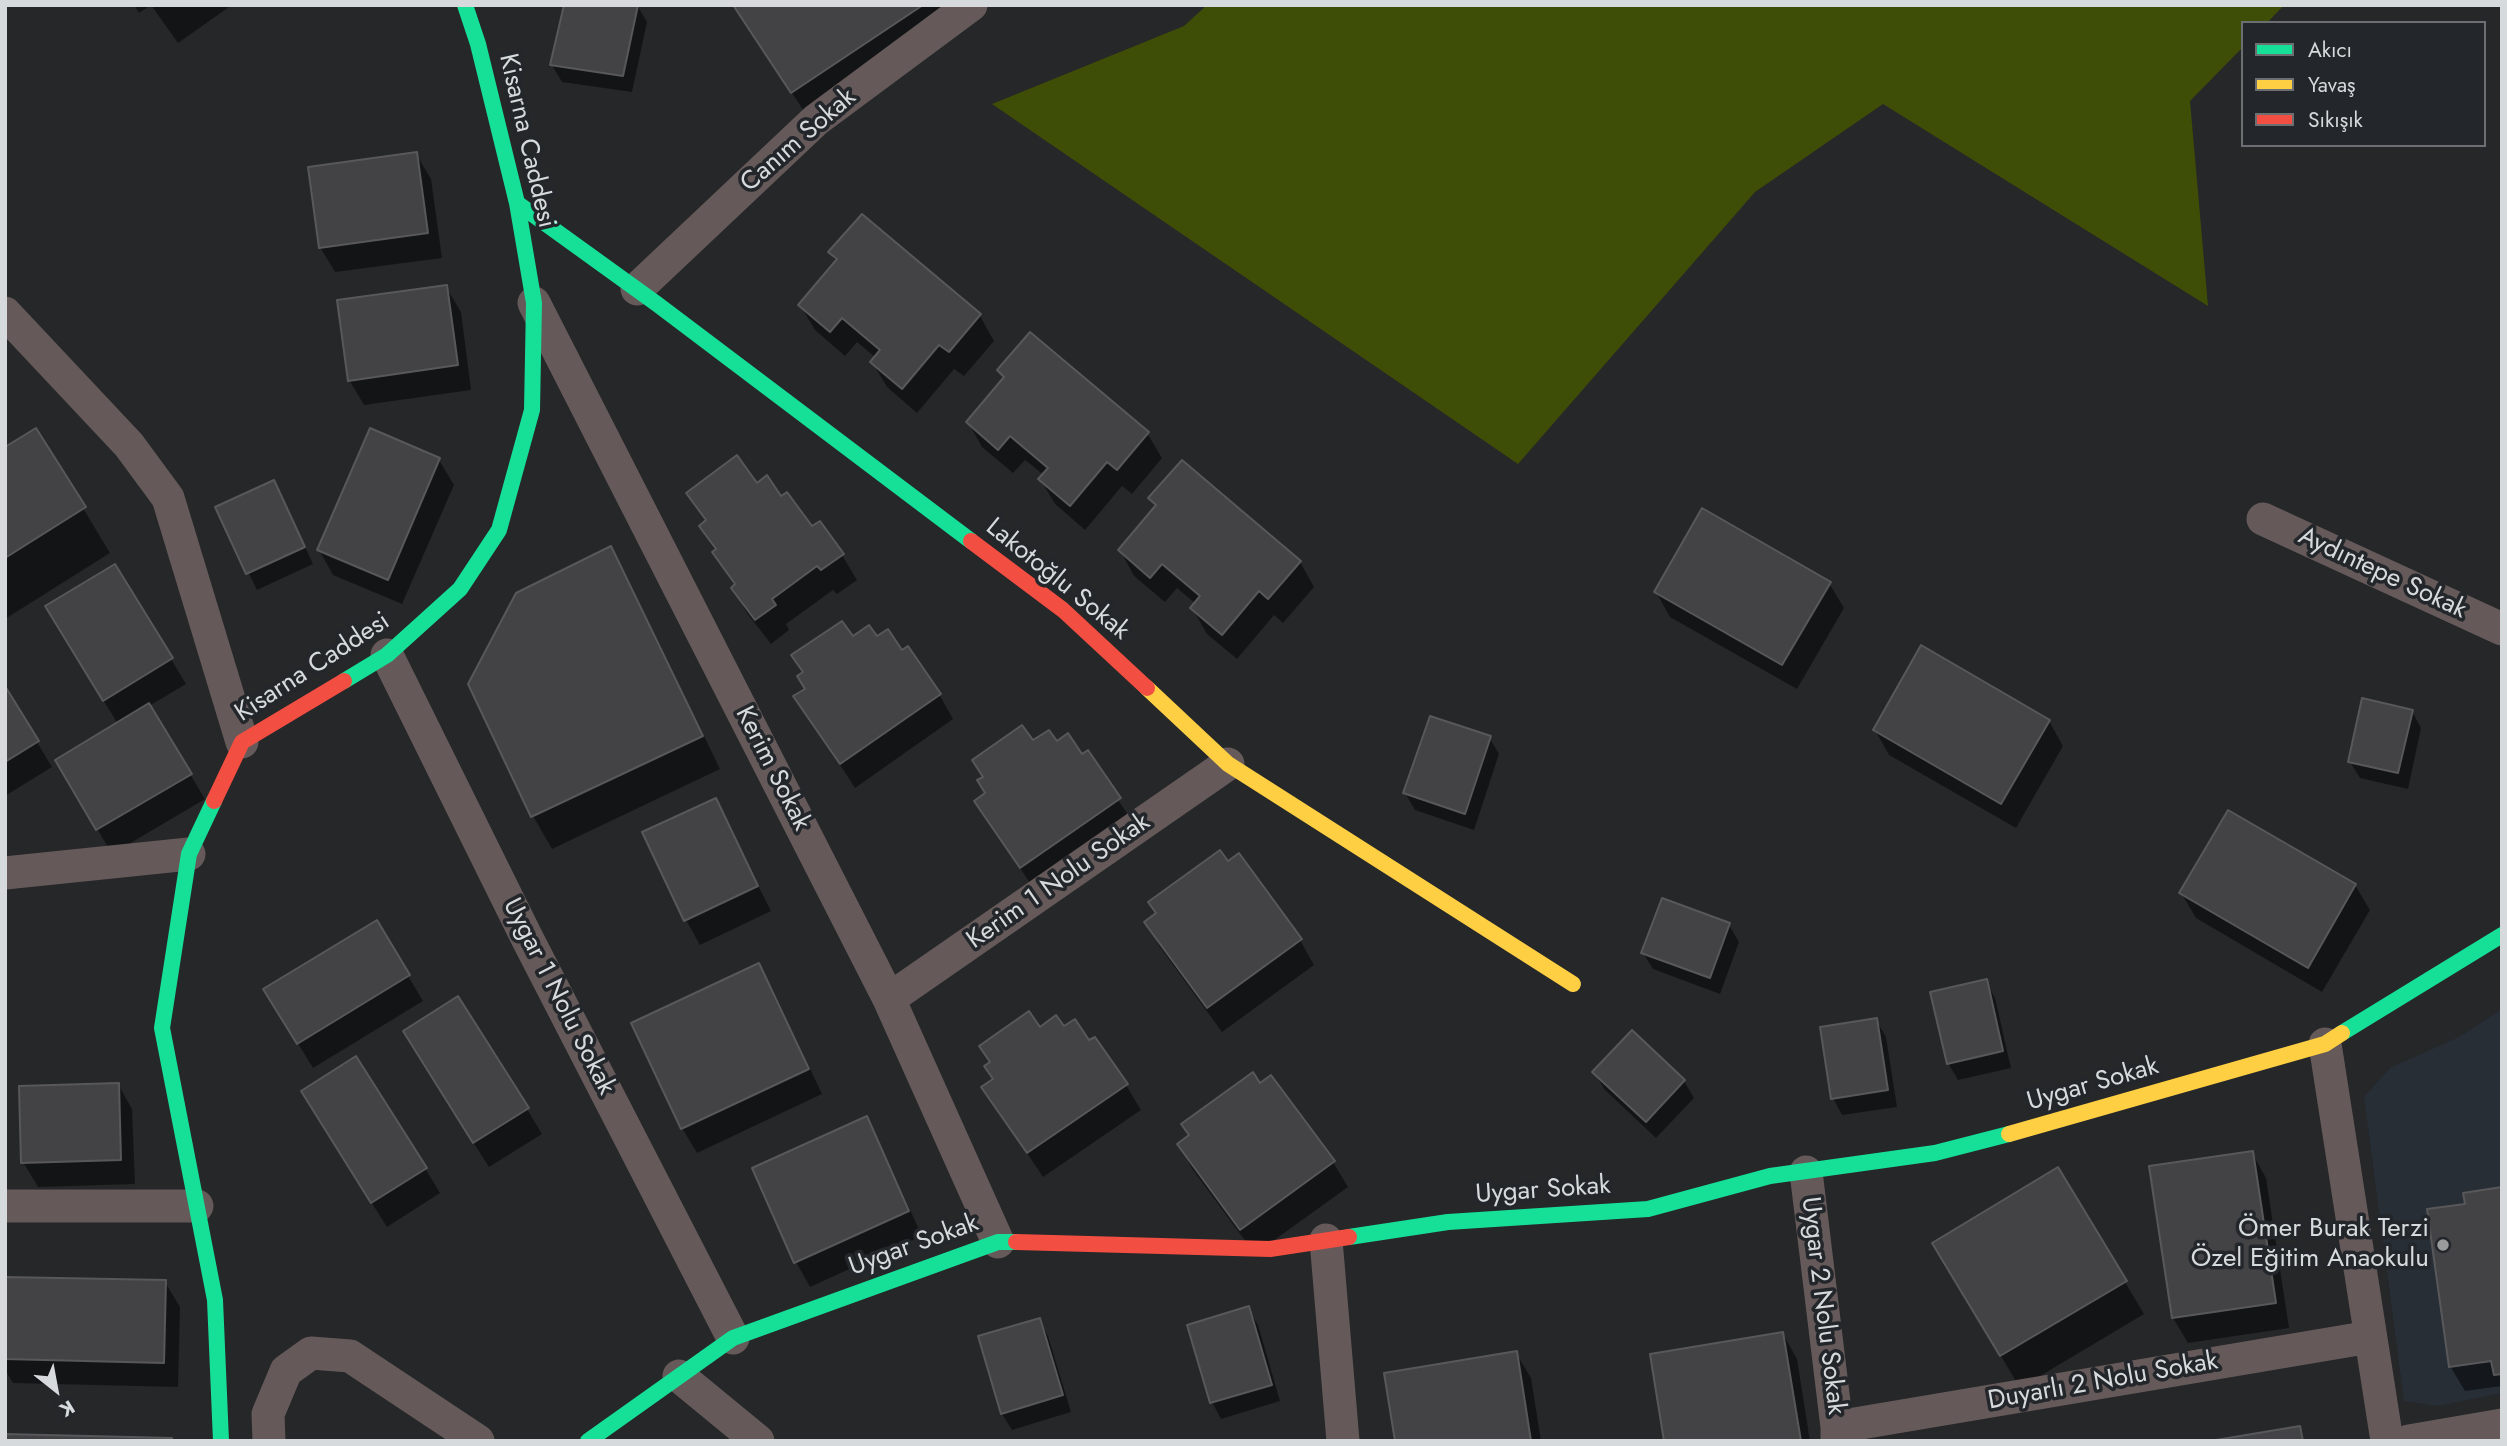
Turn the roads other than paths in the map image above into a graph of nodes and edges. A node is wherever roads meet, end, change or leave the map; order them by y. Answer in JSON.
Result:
{"nodes":[{"id":1,"x":465,"y":5,"type":"edge"},
{"id":2,"x":971,"y":5,"type":"edge"},
{"id":3,"x":517,"y":203,"type":"junction"},
{"id":4,"x":637,"y":289,"type":"junction"},
{"id":5,"x":534,"y":303,"type":"junction"},
{"id":6,"x":5,"y":313,"type":"edge"},
{"id":7,"x":2263,"y":519,"type":"dead end"},
{"id":8,"x":2502,"y":629,"type":"edge"},
{"id":9,"x":387,"y":655,"type":"junction"},
{"id":10,"x":242,"y":742,"type":"junction"},
{"id":11,"x":1228,"y":764,"type":"junction"},
{"id":12,"x":188,"y":854,"type":"junction"},
{"id":13,"x":5,"y":873,"type":"edge"},
{"id":14,"x":2502,"y":935,"type":"edge"},
{"id":15,"x":1573,"y":984,"type":"dead end"},
{"id":16,"x":889,"y":999,"type":"junction"},
{"id":17,"x":2325,"y":1044,"type":"junction"},
{"id":18,"x":1806,"y":1172,"type":"junction"},
{"id":19,"x":5,"y":1206,"type":"edge"},
{"id":20,"x":197,"y":1206,"type":"junction"},
{"id":21,"x":1326,"y":1240,"type":"junction"},
{"id":22,"x":998,"y":1242,"type":"junction"},
{"id":23,"x":2370,"y":1337,"type":"junction"},
{"id":24,"x":733,"y":1338,"type":"junction"},
{"id":25,"x":679,"y":1376,"type":"junction"},
{"id":26,"x":2502,"y":1425,"type":"edge"},
{"id":27,"x":1837,"y":1434,"type":"edge"},
{"id":28,"x":221,"y":1441,"type":"edge"},
{"id":29,"x":268,"y":1441,"type":"edge"},
{"id":30,"x":478,"y":1441,"type":"edge"},
{"id":31,"x":588,"y":1441,"type":"edge"},
{"id":32,"x":758,"y":1441,"type":"edge"},
{"id":33,"x":1343,"y":1441,"type":"edge"},
{"id":34,"x":2387,"y":1441,"type":"edge"},
{"id":35,"x":2409,"y":1441,"type":"edge"}],
"edges":[{"from":1,"to":3,"type":"street","name":"Kisarna Caddesi"},
{"from":2,"to":4,"type":"street","name":"Canım Sokak"},
{"from":3,"to":4,"type":"street","name":"Lakotoğlu Sokak"},
{"from":3,"to":5,"type":"street","name":"Kisarna Caddesi"},
{"from":4,"to":11,"type":"street","name":"Lakotoğlu Sokak"},
{"from":5,"to":9,"type":"street","name":"Kisarna Caddesi"},
{"from":5,"to":16,"type":"street","name":"Kerim Sokak"},
{"from":6,"to":10,"type":"street"},
{"from":7,"to":8,"type":"street","name":"Aydıntepe Sokak"},
{"from":9,"to":10,"type":"street","name":"Kisarna Caddesi"},
{"from":9,"to":24,"type":"street","name":"Uygar 1 Nolu Sokak"},
{"from":10,"to":12,"type":"street","name":"Kisarna Caddesi"},
{"from":11,"to":15,"type":"street","name":"Lakotoğlu Sokak"},
{"from":11,"to":16,"type":"street","name":"Kerim 1 Nolu Sokak"},
{"from":12,"to":13,"type":"street"},
{"from":12,"to":20,"type":"street","name":"Kisarna Caddesi"},
{"from":14,"to":17,"type":"street","name":"Uygar Sokak"},
{"from":16,"to":22,"type":"street","name":"Kerim Sokak"},
{"from":17,"to":18,"type":"street","name":"Uygar Sokak"},
{"from":17,"to":23,"type":"street"},
{"from":18,"to":21,"type":"street","name":"Uygar Sokak"},
{"from":18,"to":27,"type":"street","name":"Uygar 2 Nolu Sokak"},
{"from":19,"to":20,"type":"street"},
{"from":20,"to":28,"type":"street","name":"Kisarna Caddesi"},
{"from":21,"to":22,"type":"street","name":"Uygar Sokak"},
{"from":21,"to":33,"type":"street"},
{"from":22,"to":24,"type":"street","name":"Uygar Sokak"},
{"from":23,"to":27,"type":"street","name":"Duyarlı 2 Nolu Sokak"},
{"from":23,"to":34,"type":"street"},
{"from":24,"to":25,"type":"street","name":"Uygar Sokak"},
{"from":25,"to":31,"type":"street","name":"Uygar Sokak"},
{"from":25,"to":32,"type":"street"},
{"from":26,"to":35,"type":"street"},
{"from":29,"to":30,"type":"street"}]}
